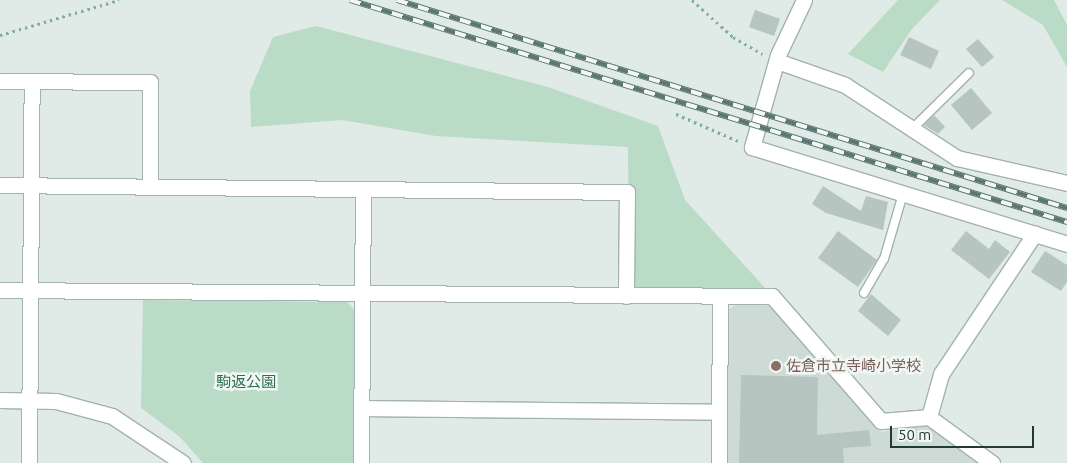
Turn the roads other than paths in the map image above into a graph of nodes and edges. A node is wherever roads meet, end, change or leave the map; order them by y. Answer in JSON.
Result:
{"nodes":[{"id":1,"x":804,"y":0,"type":"edge"},
{"id":2,"x":777,"y":61,"type":"junction"},
{"id":3,"x":969,"y":73,"type":"dead end"},
{"id":4,"x":0,"y":80,"type":"edge"},
{"id":5,"x":32,"y":81,"type":"junction"},
{"id":6,"x":911,"y":130,"type":"junction"},
{"id":7,"x":1067,"y":183,"type":"edge"},
{"id":8,"x":0,"y":185,"type":"edge"},
{"id":9,"x":31,"y":185,"type":"junction"},
{"id":10,"x":150,"y":187,"type":"junction"},
{"id":11,"x":363,"y":189,"type":"junction"},
{"id":12,"x":903,"y":194,"type":"junction"},
{"id":13,"x":1035,"y":233,"type":"junction"},
{"id":14,"x":1067,"y":244,"type":"edge"},
{"id":15,"x":0,"y":290,"type":"edge"},
{"id":16,"x":30,"y":290,"type":"junction"},
{"id":17,"x":864,"y":293,"type":"dead end"},
{"id":18,"x":362,"y":294,"type":"junction"},
{"id":19,"x":626,"y":296,"type":"junction"},
{"id":20,"x":720,"y":297,"type":"junction"},
{"id":21,"x":0,"y":400,"type":"edge"},
{"id":22,"x":29,"y":400,"type":"junction"},
{"id":23,"x":362,"y":408,"type":"junction"},
{"id":24,"x":719,"y":412,"type":"junction"},
{"id":25,"x":929,"y":417,"type":"junction"},
{"id":26,"x":29,"y":463,"type":"edge"},
{"id":27,"x":183,"y":463,"type":"edge"},
{"id":28,"x":361,"y":463,"type":"edge"},
{"id":29,"x":719,"y":463,"type":"edge"},
{"id":30,"x":992,"y":463,"type":"edge"}],
"edges":[{"from":1,"to":2,"type":"street"},
{"from":2,"to":6,"type":"street"},
{"from":2,"to":12,"type":"street"},
{"from":3,"to":6,"type":"lane"},
{"from":4,"to":5,"type":"street"},
{"from":5,"to":9,"type":"street"},
{"from":5,"to":10,"type":"street"},
{"from":6,"to":7,"type":"street"},
{"from":8,"to":9,"type":"street"},
{"from":9,"to":10,"type":"street"},
{"from":9,"to":16,"type":"street"},
{"from":10,"to":11,"type":"street"},
{"from":11,"to":18,"type":"street"},
{"from":11,"to":19,"type":"street"},
{"from":12,"to":13,"type":"street"},
{"from":12,"to":17,"type":"lane"},
{"from":13,"to":14,"type":"street"},
{"from":13,"to":25,"type":"street"},
{"from":15,"to":16,"type":"street"},
{"from":16,"to":18,"type":"street"},
{"from":16,"to":22,"type":"street"},
{"from":18,"to":19,"type":"street"},
{"from":18,"to":23,"type":"street"},
{"from":19,"to":20,"type":"street"},
{"from":20,"to":24,"type":"street"},
{"from":20,"to":25,"type":"street"},
{"from":21,"to":22,"type":"street"},
{"from":22,"to":26,"type":"street"},
{"from":22,"to":27,"type":"street"},
{"from":23,"to":24,"type":"street"},
{"from":23,"to":28,"type":"street"},
{"from":24,"to":29,"type":"street"},
{"from":25,"to":30,"type":"street"}]}
